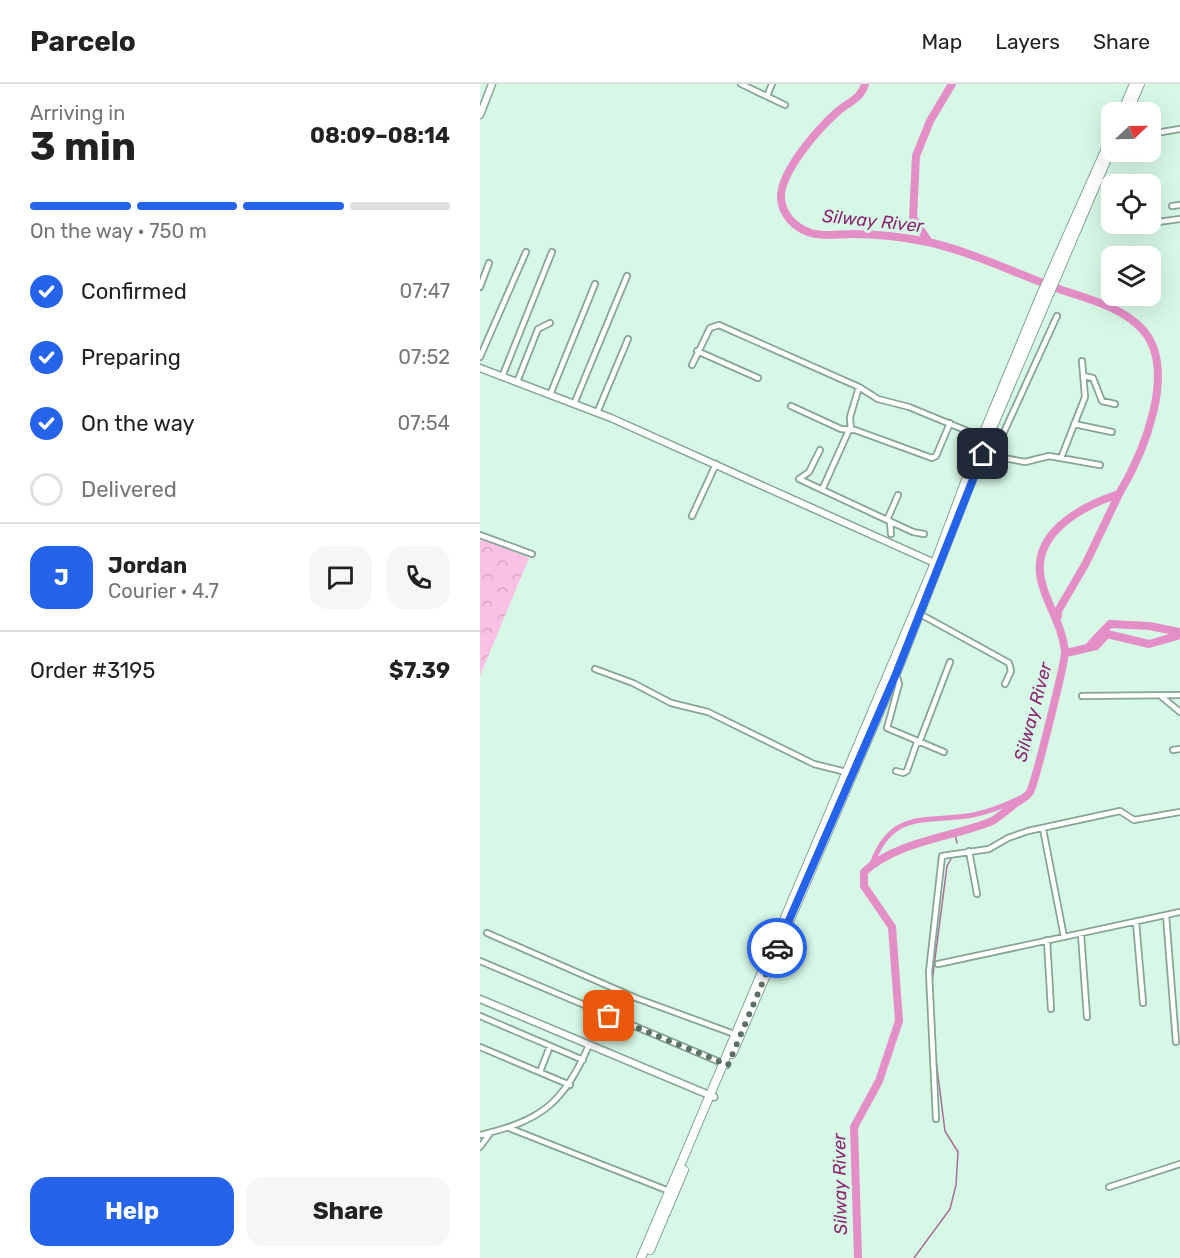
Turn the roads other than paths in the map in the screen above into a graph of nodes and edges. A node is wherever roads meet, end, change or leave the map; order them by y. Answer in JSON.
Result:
{"nodes":[{"id":1,"x":492,"y":84,"type":"edge"},
{"id":2,"x":741,"y":84,"type":"edge"},
{"id":3,"x":772,"y":84,"type":"edge"},
{"id":4,"x":1134,"y":84,"type":"edge"},
{"id":5,"x":1140,"y":84,"type":"edge"},
{"id":6,"x":767,"y":96,"type":"junction"},
{"id":7,"x":1126,"y":102,"type":"edge"},
{"id":8,"x":1132,"y":102,"type":"edge"},
{"id":9,"x":785,"y":105,"type":"dead end"},
{"id":10,"x":480,"y":115,"type":"edge"},
{"id":11,"x":1180,"y":129,"type":"edge"},
{"id":12,"x":1161,"y":132,"type":"edge"},
{"id":13,"x":1101,"y":161,"type":"edge"},
{"id":14,"x":1105,"y":162,"type":"edge"},
{"id":15,"x":1180,"y":205,"type":"edge"},
{"id":16,"x":1172,"y":206,"type":"dead end"},
{"id":17,"x":1180,"y":219,"type":"edge"},
{"id":18,"x":1161,"y":222,"type":"edge"},
{"id":19,"x":526,"y":252,"type":"dead end"},
{"id":20,"x":552,"y":252,"type":"dead end"},
{"id":21,"x":489,"y":263,"type":"dead end"},
{"id":22,"x":1056,"y":268,"type":"junction"},
{"id":23,"x":627,"y":276,"type":"dead end"},
{"id":24,"x":595,"y":284,"type":"dead end"},
{"id":25,"x":480,"y":287,"type":"edge"},
{"id":26,"x":1043,"y":298,"type":"junction"},
{"id":27,"x":1057,"y":316,"type":"dead end"},
{"id":28,"x":550,"y":323,"type":"dead end"},
{"id":29,"x":628,"y":339,"type":"dead end"},
{"id":30,"x":697,"y":351,"type":"junction"},
{"id":31,"x":480,"y":357,"type":"edge"},
{"id":32,"x":1082,"y":361,"type":"dead end"},
{"id":33,"x":692,"y":364,"type":"dead end"},
{"id":34,"x":480,"y":368,"type":"edge"},
{"id":35,"x":502,"y":376,"type":"junction"},
{"id":36,"x":1084,"y":376,"type":"junction"},
{"id":37,"x":758,"y":378,"type":"dead end"},
{"id":38,"x":517,"y":382,"type":"junction"},
{"id":39,"x":860,"y":387,"type":"junction"},
{"id":40,"x":550,"y":395,"type":"junction"},
{"id":41,"x":574,"y":404,"type":"junction"},
{"id":42,"x":1114,"y":404,"type":"dead end"},
{"id":43,"x":791,"y":406,"type":"dead end"},
{"id":44,"x":597,"y":413,"type":"junction"},
{"id":45,"x":950,"y":423,"type":"junction"},
{"id":46,"x":1074,"y":424,"type":"junction"},
{"id":47,"x":850,"y":430,"type":"junction"},
{"id":48,"x":1112,"y":432,"type":"dead end"},
{"id":49,"x":981,"y":437,"type":"junction"},
{"id":50,"x":820,"y":450,"type":"dead end"},
{"id":51,"x":983,"y":454,"type":"junction"},
{"id":52,"x":993,"y":456,"type":"junction"},
{"id":53,"x":1061,"y":458,"type":"junction"},
{"id":54,"x":716,"y":464,"type":"junction"},
{"id":55,"x":1100,"y":465,"type":"dead end"},
{"id":56,"x":822,"y":490,"type":"junction"},
{"id":57,"x":898,"y":495,"type":"dead end"},
{"id":58,"x":692,"y":516,"type":"dead end"},
{"id":59,"x":888,"y":520,"type":"junction"},
{"id":60,"x":891,"y":534,"type":"dead end"},
{"id":61,"x":924,"y":534,"type":"dead end"},
{"id":62,"x":480,"y":535,"type":"edge"},
{"id":63,"x":532,"y":554,"type":"dead end"},
{"id":64,"x":938,"y":564,"type":"junction"},
{"id":65,"x":920,"y":614,"type":"junction"},
{"id":66,"x":950,"y":662,"type":"dead end"},
{"id":67,"x":595,"y":669,"type":"dead end"},
{"id":68,"x":896,"y":674,"type":"junction"},
{"id":69,"x":1005,"y":684,"type":"dead end"},
{"id":70,"x":1180,"y":695,"type":"edge"},
{"id":71,"x":1082,"y":696,"type":"dead end"},
{"id":72,"x":1162,"y":697,"type":"junction"},
{"id":73,"x":1180,"y":712,"type":"edge"},
{"id":74,"x":918,"y":743,"type":"junction"},
{"id":75,"x":1180,"y":749,"type":"edge"},
{"id":76,"x":1173,"y":750,"type":"dead end"},
{"id":77,"x":944,"y":752,"type":"dead end"},
{"id":78,"x":896,"y":771,"type":"dead end"},
{"id":79,"x":846,"y":772,"type":"junction"},
{"id":80,"x":1180,"y":812,"type":"edge"},
{"id":81,"x":1043,"y":829,"type":"junction"},
{"id":82,"x":969,"y":851,"type":"junction"},
{"id":83,"x":977,"y":894,"type":"dead end"},
{"id":84,"x":1180,"y":912,"type":"edge"},
{"id":85,"x":1166,"y":915,"type":"junction"},
{"id":86,"x":1136,"y":922,"type":"junction"},
{"id":87,"x":487,"y":933,"type":"dead end"},
{"id":88,"x":1081,"y":934,"type":"junction"},
{"id":89,"x":1064,"y":937,"type":"junction"},
{"id":90,"x":1047,"y":940,"type":"junction"},
{"id":91,"x":480,"y":961,"type":"edge"},
{"id":92,"x":938,"y":964,"type":"dead end"},
{"id":93,"x":480,"y":999,"type":"edge"},
{"id":94,"x":1143,"y":1004,"type":"dead end"},
{"id":95,"x":1051,"y":1008,"type":"dead end"},
{"id":96,"x":480,"y":1016,"type":"edge"},
{"id":97,"x":1087,"y":1017,"type":"dead end"},
{"id":98,"x":737,"y":1035,"type":"junction"},
{"id":99,"x":1176,"y":1042,"type":"dead end"},
{"id":100,"x":589,"y":1045,"type":"junction"},
{"id":101,"x":550,"y":1046,"type":"junction"},
{"id":102,"x":480,"y":1047,"type":"edge"},
{"id":103,"x":582,"y":1060,"type":"junction"},
{"id":104,"x":725,"y":1064,"type":"junction"},
{"id":105,"x":540,"y":1072,"type":"junction"},
{"id":106,"x":570,"y":1085,"type":"junction"},
{"id":107,"x":712,"y":1096,"type":"junction"},
{"id":108,"x":936,"y":1119,"type":"dead end"},
{"id":109,"x":509,"y":1128,"type":"junction"},
{"id":110,"x":490,"y":1132,"type":"junction"},
{"id":111,"x":480,"y":1134,"type":"edge"},
{"id":112,"x":480,"y":1147,"type":"edge"},
{"id":113,"x":1180,"y":1164,"type":"edge"},
{"id":114,"x":1109,"y":1187,"type":"dead end"},
{"id":115,"x":669,"y":1191,"type":"junction"},
{"id":116,"x":641,"y":1258,"type":"edge"},
{"id":117,"x":646,"y":1258,"type":"edge"}],
"edges":[{"from":1,"to":10,"type":"street"},
{"from":2,"to":6,"type":"street"},
{"from":3,"to":6,"type":"street"},
{"from":4,"to":7,"type":"highway"},
{"from":5,"to":8,"type":"highway"},
{"from":6,"to":9,"type":"street"},
{"from":11,"to":12,"type":"street"},
{"from":13,"to":22,"type":"highway"},
{"from":14,"to":22,"type":"highway"},
{"from":15,"to":16,"type":"street"},
{"from":17,"to":18,"type":"street"},
{"from":19,"to":31,"type":"street"},
{"from":20,"to":35,"type":"street"},
{"from":21,"to":25,"type":"street"},
{"from":22,"to":26,"type":"highway"},
{"from":23,"to":41,"type":"street"},
{"from":24,"to":40,"type":"street"},
{"from":26,"to":49,"type":"highway"},
{"from":26,"to":51,"type":"highway"},
{"from":27,"to":52,"type":"street"},
{"from":28,"to":38,"type":"street"},
{"from":29,"to":44,"type":"street"},
{"from":30,"to":33,"type":"street"},
{"from":30,"to":37,"type":"street"},
{"from":30,"to":39,"type":"street"},
{"from":32,"to":36,"type":"street"},
{"from":34,"to":35,"type":"street"},
{"from":35,"to":38,"type":"street"},
{"from":36,"to":42,"type":"street"},
{"from":36,"to":46,"type":"street"},
{"from":38,"to":40,"type":"street"},
{"from":39,"to":45,"type":"street"},
{"from":39,"to":47,"type":"street"},
{"from":40,"to":41,"type":"street"},
{"from":41,"to":44,"type":"street"},
{"from":43,"to":47,"type":"street"},
{"from":44,"to":54,"type":"street"},
{"from":45,"to":47,"type":"street"},
{"from":45,"to":49,"type":"street"},
{"from":46,"to":48,"type":"street"},
{"from":46,"to":53,"type":"street"},
{"from":47,"to":56,"type":"street"},
{"from":49,"to":64,"type":"highway"},
{"from":50,"to":56,"type":"street"},
{"from":51,"to":52,"type":"street"},
{"from":51,"to":64,"type":"highway"},
{"from":52,"to":53,"type":"street"},
{"from":53,"to":55,"type":"street"},
{"from":54,"to":58,"type":"street"},
{"from":54,"to":64,"type":"street"},
{"from":56,"to":59,"type":"street"},
{"from":57,"to":59,"type":"street"},
{"from":59,"to":60,"type":"street"},
{"from":59,"to":61,"type":"street"},
{"from":62,"to":63,"type":"street"},
{"from":64,"to":65,"type":"highway"},
{"from":64,"to":79,"type":"highway"},
{"from":65,"to":68,"type":"highway"},
{"from":65,"to":69,"type":"street"},
{"from":66,"to":74,"type":"street"},
{"from":67,"to":79,"type":"street"},
{"from":68,"to":74,"type":"street"},
{"from":68,"to":98,"type":"highway"},
{"from":70,"to":72,"type":"street"},
{"from":71,"to":72,"type":"street"},
{"from":72,"to":73,"type":"street"},
{"from":74,"to":77,"type":"street"},
{"from":74,"to":78,"type":"street"},
{"from":75,"to":76,"type":"street"},
{"from":79,"to":98,"type":"highway"},
{"from":80,"to":81,"type":"street"},
{"from":81,"to":82,"type":"street"},
{"from":81,"to":89,"type":"street"},
{"from":82,"to":83,"type":"street"},
{"from":82,"to":108,"type":"street"},
{"from":84,"to":85,"type":"street"},
{"from":85,"to":86,"type":"street"},
{"from":85,"to":99,"type":"street"},
{"from":86,"to":88,"type":"street"},
{"from":86,"to":94,"type":"street"},
{"from":87,"to":98,"type":"street"},
{"from":88,"to":89,"type":"street"},
{"from":88,"to":97,"type":"street"},
{"from":89,"to":90,"type":"street"},
{"from":90,"to":92,"type":"street"},
{"from":90,"to":95,"type":"street"},
{"from":91,"to":104,"type":"street"},
{"from":93,"to":100,"type":"street"},
{"from":96,"to":101,"type":"street"},
{"from":98,"to":104,"type":"highway"},
{"from":100,"to":103,"type":"street"},
{"from":100,"to":107,"type":"street"},
{"from":101,"to":103,"type":"street"},
{"from":101,"to":105,"type":"street"},
{"from":102,"to":105,"type":"street"},
{"from":103,"to":106,"type":"street"},
{"from":104,"to":107,"type":"highway"},
{"from":105,"to":106,"type":"street"},
{"from":106,"to":109,"type":"street"},
{"from":107,"to":115,"type":"highway"},
{"from":107,"to":117,"type":"highway"},
{"from":109,"to":110,"type":"street"},
{"from":109,"to":115,"type":"street"},
{"from":110,"to":111,"type":"street"},
{"from":110,"to":112,"type":"street"},
{"from":113,"to":114,"type":"street"},
{"from":115,"to":116,"type":"highway"}]}
